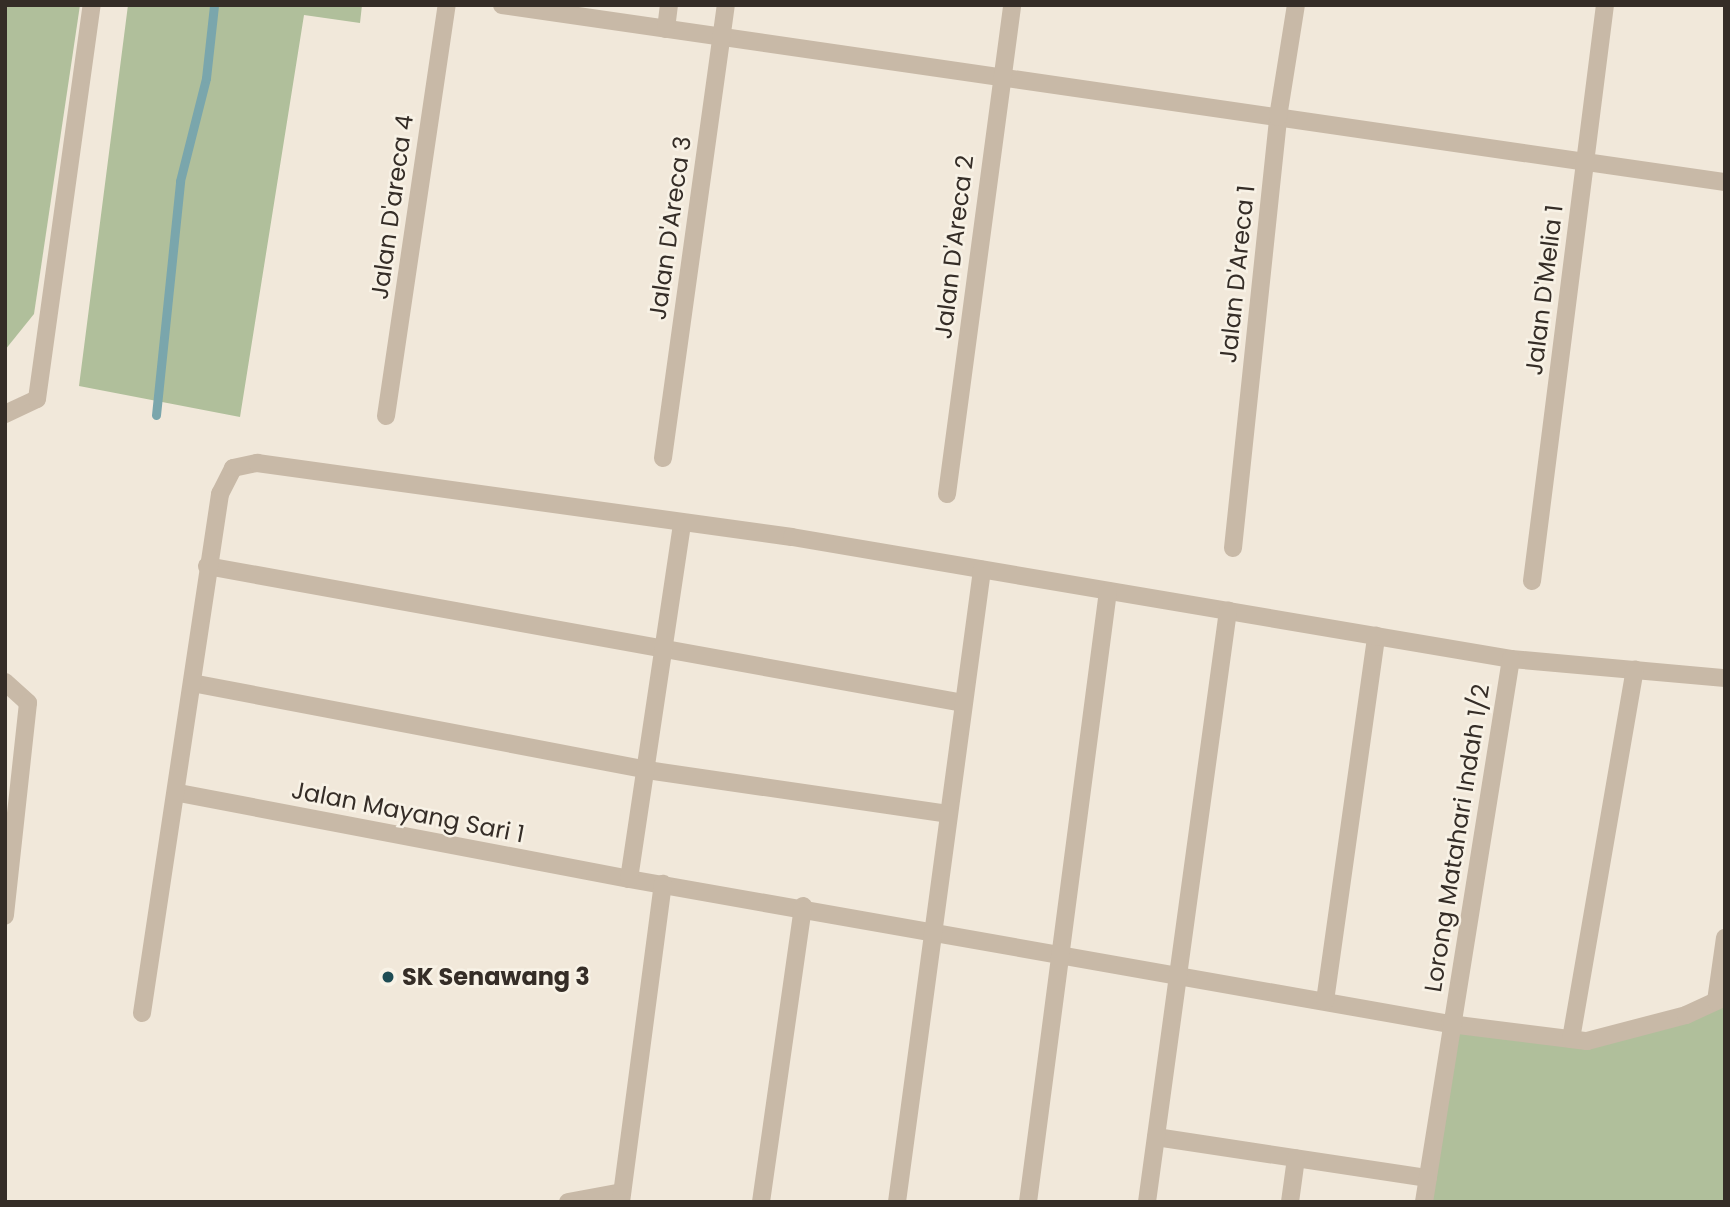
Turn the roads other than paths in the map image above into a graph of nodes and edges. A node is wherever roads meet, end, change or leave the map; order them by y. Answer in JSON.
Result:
{"nodes":[{"id":1,"x":92,"y":5,"type":"edge"},
{"id":2,"x":447,"y":5,"type":"edge"},
{"id":3,"x":502,"y":5,"type":"edge"},
{"id":4,"x":669,"y":5,"type":"edge"},
{"id":5,"x":726,"y":5,"type":"edge"},
{"id":6,"x":1012,"y":5,"type":"edge"},
{"id":7,"x":1296,"y":5,"type":"edge"},
{"id":8,"x":1605,"y":5,"type":"edge"},
{"id":9,"x":666,"y":29,"type":"junction"},
{"id":10,"x":721,"y":37,"type":"junction"},
{"id":11,"x":1001,"y":76,"type":"junction"},
{"id":12,"x":1278,"y":117,"type":"junction"},
{"id":13,"x":1585,"y":162,"type":"junction"},
{"id":14,"x":1725,"y":182,"type":"edge"},
{"id":15,"x":5,"y":414,"type":"edge"},
{"id":16,"x":386,"y":416,"type":"dead end"},
{"id":17,"x":663,"y":458,"type":"dead end"},
{"id":18,"x":947,"y":494,"type":"dead end"},
{"id":19,"x":682,"y":523,"type":"junction"},
{"id":20,"x":1233,"y":548,"type":"dead end"},
{"id":21,"x":207,"y":566,"type":"junction"},
{"id":22,"x":982,"y":570,"type":"junction"},
{"id":23,"x":1532,"y":580,"type":"dead end"},
{"id":24,"x":1108,"y":591,"type":"junction"},
{"id":25,"x":1228,"y":611,"type":"junction"},
{"id":26,"x":1376,"y":636,"type":"junction"},
{"id":27,"x":664,"y":648,"type":"junction"},
{"id":28,"x":1511,"y":659,"type":"junction"},
{"id":29,"x":1635,"y":670,"type":"junction"},
{"id":30,"x":1725,"y":678,"type":"edge"},
{"id":31,"x":5,"y":682,"type":"edge"},
{"id":32,"x":192,"y":683,"type":"junction"},
{"id":33,"x":963,"y":703,"type":"junction"},
{"id":34,"x":646,"y":770,"type":"junction"},
{"id":35,"x":179,"y":793,"type":"junction"},
{"id":36,"x":948,"y":814,"type":"junction"},
{"id":37,"x":629,"y":878,"type":"junction"},
{"id":38,"x":663,"y":884,"type":"junction"},
{"id":39,"x":6,"y":906,"type":"edge"},
{"id":40,"x":803,"y":906,"type":"junction"},
{"id":41,"x":932,"y":929,"type":"junction"},
{"id":42,"x":1725,"y":938,"type":"edge"},
{"id":43,"x":1061,"y":953,"type":"junction"},
{"id":44,"x":1178,"y":974,"type":"junction"},
{"id":45,"x":1720,"y":999,"type":"edge"},
{"id":46,"x":1325,"y":1001,"type":"junction"},
{"id":47,"x":142,"y":1013,"type":"dead end"},
{"id":48,"x":1450,"y":1024,"type":"junction"},
{"id":49,"x":1571,"y":1039,"type":"junction"},
{"id":50,"x":1156,"y":1138,"type":"junction"},
{"id":51,"x":1296,"y":1158,"type":"junction"},
{"id":52,"x":1428,"y":1178,"type":"junction"},
{"id":53,"x":621,"y":1197,"type":"edge"},
{"id":54,"x":568,"y":1202,"type":"edge"},
{"id":55,"x":761,"y":1202,"type":"edge"},
{"id":56,"x":897,"y":1202,"type":"edge"},
{"id":57,"x":1028,"y":1202,"type":"edge"},
{"id":58,"x":1147,"y":1202,"type":"edge"},
{"id":59,"x":1290,"y":1202,"type":"edge"},
{"id":60,"x":1424,"y":1202,"type":"edge"}],
"edges":[{"from":1,"to":15,"type":"street"},
{"from":2,"to":16,"type":"street","name":"Jalan D'areca 4"},
{"from":3,"to":9,"type":"street"},
{"from":4,"to":9,"type":"street"},
{"from":5,"to":10,"type":"street","name":"Jalan D'Areca 3"},
{"from":6,"to":11,"type":"street","name":"Jalan D'Areca 2"},
{"from":7,"to":12,"type":"street","name":"Jalan D'Areca 1"},
{"from":8,"to":13,"type":"street","name":"Jalan D'Melia 1"},
{"from":9,"to":10,"type":"street"},
{"from":10,"to":11,"type":"street"},
{"from":10,"to":17,"type":"street","name":"Jalan D'Areca 3"},
{"from":11,"to":12,"type":"street"},
{"from":11,"to":18,"type":"street","name":"Jalan D'Areca 2"},
{"from":12,"to":13,"type":"street"},
{"from":12,"to":20,"type":"street","name":"Jalan D'Areca 1"},
{"from":13,"to":14,"type":"street"},
{"from":13,"to":23,"type":"street","name":"Jalan D'Melia 1"},
{"from":19,"to":21,"type":"street"},
{"from":19,"to":22,"type":"street"},
{"from":19,"to":27,"type":"street"},
{"from":21,"to":27,"type":"street"},
{"from":21,"to":32,"type":"street"},
{"from":22,"to":24,"type":"street"},
{"from":22,"to":33,"type":"street"},
{"from":24,"to":25,"type":"street"},
{"from":24,"to":43,"type":"street"},
{"from":25,"to":26,"type":"street"},
{"from":25,"to":44,"type":"street"},
{"from":26,"to":28,"type":"street"},
{"from":26,"to":46,"type":"street"},
{"from":27,"to":33,"type":"street"},
{"from":27,"to":34,"type":"street"},
{"from":28,"to":29,"type":"street"},
{"from":28,"to":48,"type":"street","name":"Lorong Matahari Indah 1/2"},
{"from":29,"to":30,"type":"street"},
{"from":29,"to":49,"type":"street"},
{"from":31,"to":39,"type":"street"},
{"from":32,"to":34,"type":"street"},
{"from":32,"to":35,"type":"street"},
{"from":33,"to":36,"type":"street"},
{"from":34,"to":36,"type":"street"},
{"from":34,"to":37,"type":"street"},
{"from":35,"to":37,"type":"street","name":"Jalan Mayang Sari 1"},
{"from":35,"to":47,"type":"street"},
{"from":36,"to":41,"type":"street"},
{"from":37,"to":38,"type":"street","name":"Jalan Mayang Sari 1"},
{"from":38,"to":40,"type":"street","name":"Jalan Mayang Sari 1"},
{"from":38,"to":53,"type":"street"},
{"from":40,"to":41,"type":"street","name":"Jalan Mayang Sari 1"},
{"from":40,"to":55,"type":"street"},
{"from":41,"to":43,"type":"street","name":"Jalan Mayang Sari 1"},
{"from":41,"to":56,"type":"street"},
{"from":42,"to":45,"type":"street"},
{"from":43,"to":44,"type":"street","name":"Jalan Mayang Sari 1"},
{"from":43,"to":57,"type":"street"},
{"from":44,"to":46,"type":"street","name":"Jalan Mayang Sari 1"},
{"from":44,"to":50,"type":"street"},
{"from":45,"to":49,"type":"street","name":"Jalan Mayang Sari 1"},
{"from":46,"to":48,"type":"street","name":"Jalan Mayang Sari 1"},
{"from":48,"to":49,"type":"street","name":"Jalan Mayang Sari 1"},
{"from":48,"to":52,"type":"street","name":"Lorong Matahari Indah 1/2"},
{"from":50,"to":51,"type":"street"},
{"from":50,"to":58,"type":"street"},
{"from":51,"to":52,"type":"street"},
{"from":51,"to":59,"type":"street"},
{"from":52,"to":60,"type":"street","name":"Lorong Matahari Indah 1/2"},
{"from":53,"to":54,"type":"street"}]}
